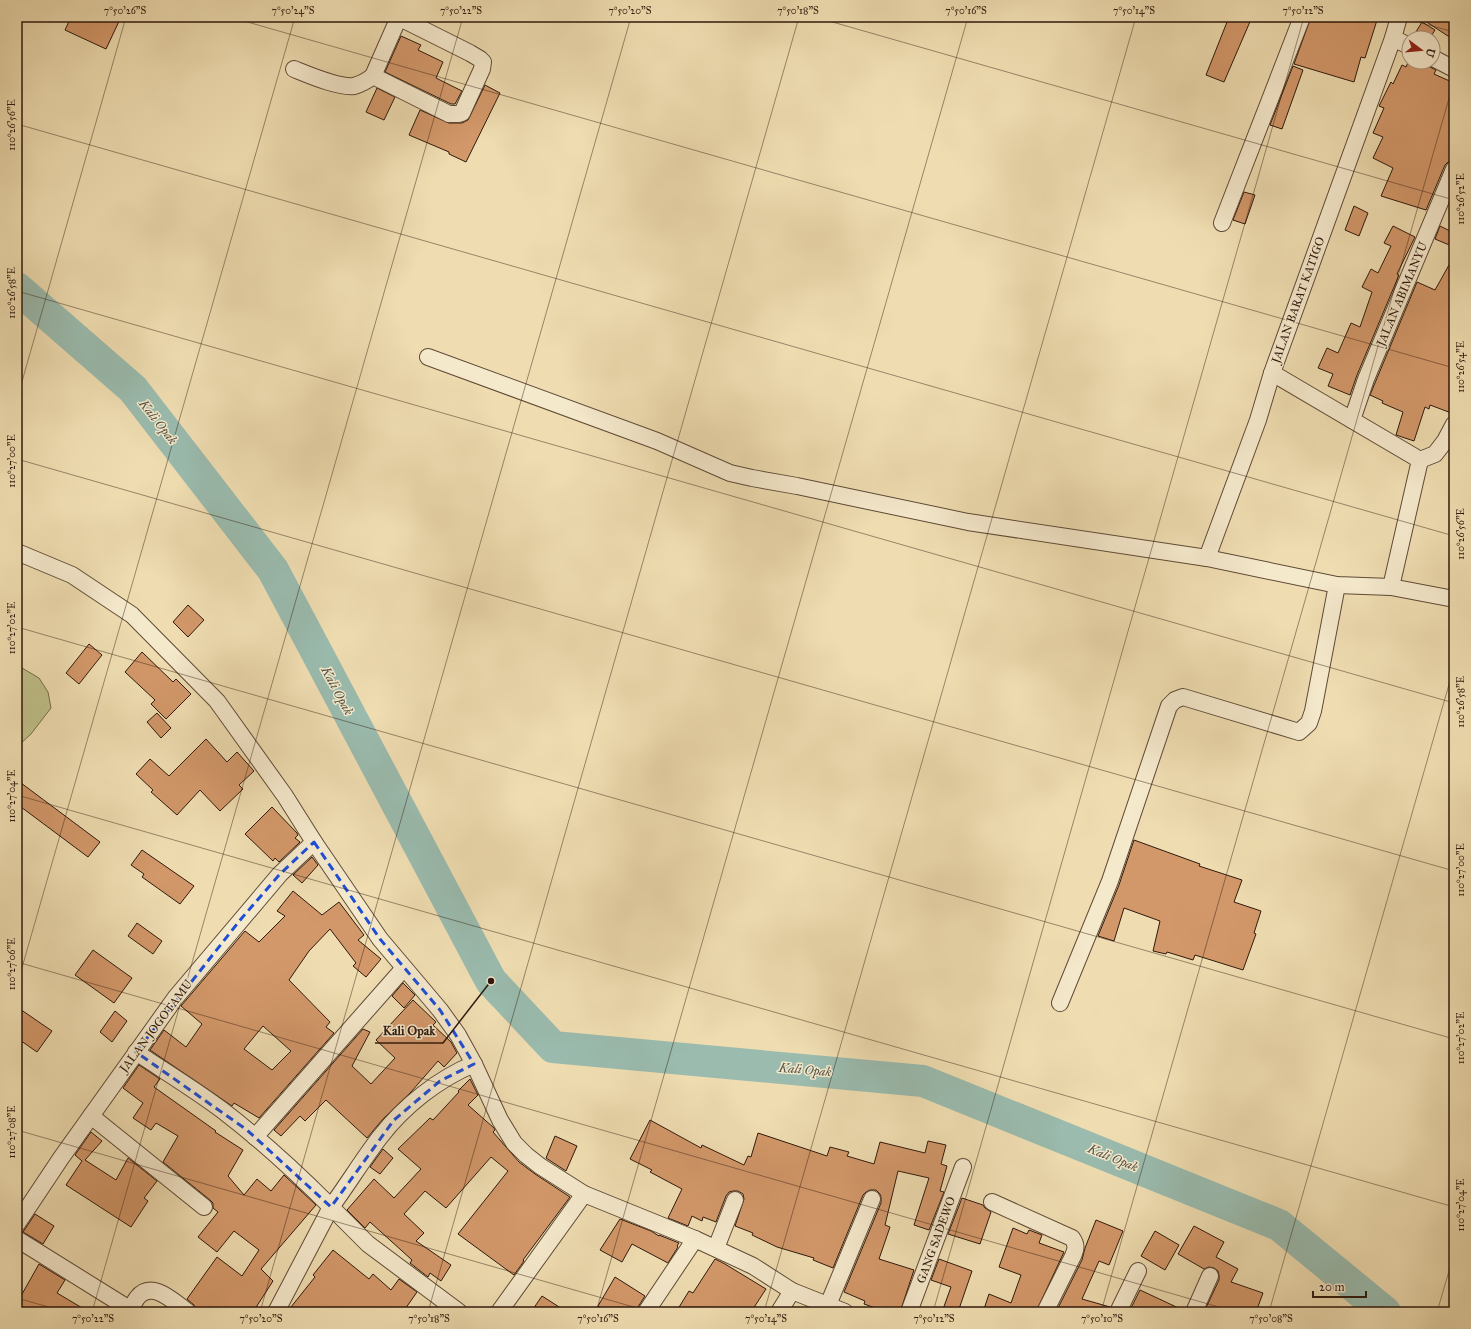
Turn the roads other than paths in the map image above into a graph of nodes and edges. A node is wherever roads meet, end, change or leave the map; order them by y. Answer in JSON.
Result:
{"nodes":[{"id":1,"x":398,"y":17,"type":"edge"},
{"id":2,"x":1302,"y":17,"type":"edge"},
{"id":3,"x":1399,"y":17,"type":"edge"},
{"id":4,"x":1393,"y":38,"type":"junction"},
{"id":5,"x":1401,"y":42,"type":"edge"},
{"id":6,"x":1441,"y":62,"type":"edge"},
{"id":7,"x":1454,"y":68,"type":"edge"},
{"id":8,"x":294,"y":69,"type":"dead end"},
{"id":9,"x":373,"y":76,"type":"junction"},
{"id":10,"x":1454,"y":169,"type":"edge"},
{"id":11,"x":1222,"y":223,"type":"dead end"},
{"id":12,"x":428,"y":357,"type":"dead end"},
{"id":13,"x":1272,"y":373,"type":"junction"},
{"id":14,"x":1352,"y":420,"type":"junction"},
{"id":15,"x":1454,"y":424,"type":"edge"},
{"id":16,"x":1420,"y":460,"type":"junction"},
{"id":17,"x":17,"y":552,"type":"edge"},
{"id":18,"x":1206,"y":558,"type":"junction"},
{"id":19,"x":1337,"y":585,"type":"junction"},
{"id":20,"x":1391,"y":587,"type":"junction"},
{"id":21,"x":1454,"y":599,"type":"edge"},
{"id":22,"x":314,"y":842,"type":"junction"},
{"id":23,"x":404,"y":968,"type":"junction"},
{"id":24,"x":1060,"y":1003,"type":"dead end"},
{"id":25,"x":136,"y":1052,"type":"junction"},
{"id":26,"x":474,"y":1064,"type":"junction"},
{"id":27,"x":91,"y":1116,"type":"junction"},
{"id":28,"x":255,"y":1137,"type":"junction"},
{"id":29,"x":962,"y":1168,"type":"dead end"},
{"id":30,"x":584,"y":1194,"type":"junction"},
{"id":31,"x":872,"y":1199,"type":"dead end"},
{"id":32,"x":735,"y":1200,"type":"dead end"},
{"id":33,"x":992,"y":1202,"type":"dead end"},
{"id":34,"x":204,"y":1207,"type":"dead end"},
{"id":35,"x":331,"y":1207,"type":"junction"},
{"id":36,"x":17,"y":1224,"type":"edge"},
{"id":37,"x":17,"y":1238,"type":"edge"},
{"id":38,"x":695,"y":1238,"type":"junction"},
{"id":39,"x":716,"y":1248,"type":"junction"},
{"id":40,"x":1138,"y":1271,"type":"dead end"},
{"id":41,"x":1210,"y":1276,"type":"dead end"},
{"id":42,"x":792,"y":1291,"type":"junction"},
{"id":43,"x":828,"y":1305,"type":"junction"},
{"id":44,"x":130,"y":1311,"type":"edge"},
{"id":45,"x":503,"y":1311,"type":"edge"},
{"id":46,"x":188,"y":1312,"type":"edge"},
{"id":47,"x":276,"y":1312,"type":"edge"},
{"id":48,"x":459,"y":1312,"type":"edge"},
{"id":49,"x":646,"y":1312,"type":"edge"},
{"id":50,"x":779,"y":1312,"type":"edge"},
{"id":51,"x":845,"y":1312,"type":"edge"},
{"id":52,"x":909,"y":1312,"type":"edge"},
{"id":53,"x":1045,"y":1312,"type":"edge"},
{"id":54,"x":1118,"y":1312,"type":"edge"},
{"id":55,"x":1194,"y":1312,"type":"edge"}],
"edges":[{"from":1,"to":9,"type":"street"},
{"from":1,"to":9,"type":"street"},
{"from":2,"to":11,"type":"street"},
{"from":3,"to":4,"type":"street","name":"JALAN BARAT KATIGO"},
{"from":4,"to":5,"type":"street"},
{"from":4,"to":13,"type":"street","name":"JALAN BARAT KATIGO"},
{"from":6,"to":7,"type":"street"},
{"from":8,"to":9,"type":"street"},
{"from":10,"to":14,"type":"street","name":"JALAN ABIMANYU"},
{"from":12,"to":18,"type":"street"},
{"from":13,"to":14,"type":"street","name":"JALAN BARAT KATIGO"},
{"from":13,"to":18,"type":"street"},
{"from":14,"to":16,"type":"street","name":"JALAN BARAT KATIGO"},
{"from":15,"to":16,"type":"street"},
{"from":16,"to":20,"type":"street"},
{"from":17,"to":22,"type":"street"},
{"from":18,"to":19,"type":"street"},
{"from":19,"to":20,"type":"street"},
{"from":19,"to":24,"type":"street"},
{"from":20,"to":21,"type":"street"},
{"from":22,"to":23,"type":"street"},
{"from":22,"to":25,"type":"street","name":"JALAN JOGOTAMU"},
{"from":23,"to":26,"type":"street"},
{"from":23,"to":28,"type":"street"},
{"from":25,"to":27,"type":"street","name":"JALAN JOGOTAMU"},
{"from":25,"to":28,"type":"street"},
{"from":26,"to":30,"type":"street"},
{"from":26,"to":35,"type":"street"},
{"from":27,"to":34,"type":"street"},
{"from":27,"to":36,"type":"street","name":"JALAN JOGOTAMU"},
{"from":28,"to":35,"type":"street"},
{"from":29,"to":52,"type":"street","name":"GANG SADEWO"},
{"from":30,"to":38,"type":"street"},
{"from":30,"to":45,"type":"street"},
{"from":31,"to":43,"type":"street"},
{"from":32,"to":39,"type":"street"},
{"from":33,"to":53,"type":"street"},
{"from":35,"to":47,"type":"street"},
{"from":35,"to":48,"type":"street"},
{"from":37,"to":44,"type":"street"},
{"from":38,"to":39,"type":"street"},
{"from":38,"to":49,"type":"street"},
{"from":39,"to":42,"type":"street"},
{"from":40,"to":54,"type":"street"},
{"from":41,"to":55,"type":"street"},
{"from":42,"to":43,"type":"street"},
{"from":42,"to":50,"type":"street"},
{"from":43,"to":51,"type":"street"},
{"from":44,"to":46,"type":"street"}]}
